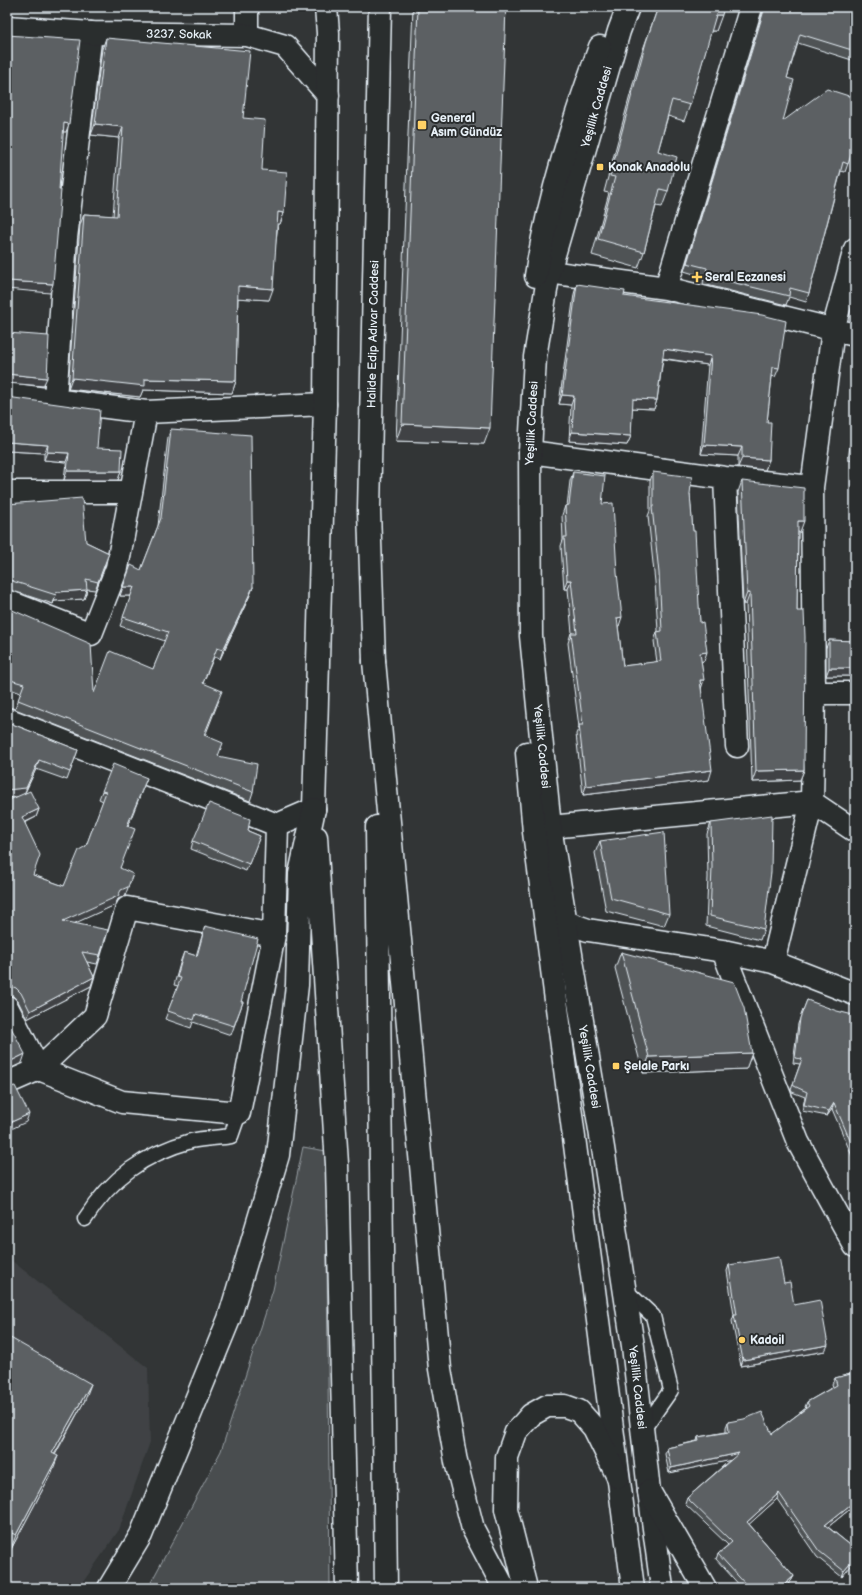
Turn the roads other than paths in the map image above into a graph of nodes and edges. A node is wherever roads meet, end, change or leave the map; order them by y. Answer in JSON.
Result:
{"nodes":[{"id":1,"x":247,"y":7,"type":"edge"},
{"id":2,"x":326,"y":7,"type":"edge"},
{"id":3,"x":380,"y":7,"type":"edge"},
{"id":4,"x":615,"y":7,"type":"edge"},
{"id":5,"x":628,"y":7,"type":"edge"},
{"id":6,"x":751,"y":7,"type":"edge"},
{"id":7,"x":7,"y":27,"type":"edge"},
{"id":8,"x":91,"y":33,"type":"junction"},
{"id":9,"x":247,"y":35,"type":"junction"},
{"id":10,"x":328,"y":95,"type":"junction"},
{"id":11,"x":855,"y":249,"type":"edge"},
{"id":12,"x":549,"y":272,"type":"junction"},
{"id":13,"x":666,"y":288,"type":"junction"},
{"id":14,"x":833,"y":330,"type":"junction"},
{"id":15,"x":855,"y":335,"type":"edge"},
{"id":16,"x":7,"y":394,"type":"edge"},
{"id":17,"x":55,"y":400,"type":"junction"},
{"id":18,"x":324,"y":404,"type":"junction"},
{"id":19,"x":146,"y":412,"type":"junction"},
{"id":20,"x":530,"y":452,"type":"junction"},
{"id":21,"x":725,"y":478,"type":"junction"},
{"id":22,"x":812,"y":487,"type":"junction"},
{"id":23,"x":7,"y":492,"type":"edge"},
{"id":24,"x":131,"y":492,"type":"junction"},
{"id":25,"x":7,"y":601,"type":"edge"},
{"id":26,"x":374,"y":661,"type":"junction"},
{"id":27,"x":814,"y":693,"type":"junction"},
{"id":28,"x":855,"y":694,"type":"edge"},
{"id":29,"x":7,"y":719,"type":"edge"},
{"id":30,"x":737,"y":746,"type":"dead end"},
{"id":31,"x":812,"y":802,"type":"junction"},
{"id":32,"x":314,"y":809,"type":"junction"},
{"id":33,"x":277,"y":826,"type":"junction"},
{"id":34,"x":550,"y":827,"type":"junction"},
{"id":35,"x":855,"y":832,"type":"edge"},
{"id":36,"x":566,"y":922,"type":"junction"},
{"id":37,"x":274,"y":935,"type":"junction"},
{"id":38,"x":723,"y":951,"type":"junction"},
{"id":39,"x":773,"y":962,"type":"junction"},
{"id":40,"x":855,"y":994,"type":"edge"},
{"id":41,"x":7,"y":1007,"type":"edge"},
{"id":42,"x":39,"y":1069,"type":"junction"},
{"id":43,"x":7,"y":1082,"type":"edge"},
{"id":44,"x":239,"y":1113,"type":"junction"},
{"id":45,"x":85,"y":1219,"type":"dead end"},
{"id":46,"x":855,"y":1246,"type":"edge"},
{"id":47,"x":623,"y":1288,"type":"junction"},
{"id":48,"x":642,"y":1431,"type":"junction"},
{"id":49,"x":618,"y":1477,"type":"junction"},
{"id":50,"x":649,"y":1491,"type":"junction"},
{"id":51,"x":689,"y":1562,"type":"junction"},
{"id":52,"x":109,"y":1588,"type":"edge"},
{"id":53,"x":347,"y":1588,"type":"edge"},
{"id":54,"x":386,"y":1588,"type":"edge"},
{"id":55,"x":504,"y":1588,"type":"edge"},
{"id":56,"x":526,"y":1588,"type":"edge"},
{"id":57,"x":633,"y":1588,"type":"edge"},
{"id":58,"x":662,"y":1588,"type":"edge"},
{"id":59,"x":705,"y":1588,"type":"edge"},
{"id":60,"x":711,"y":1588,"type":"edge"}],
"edges":[{"from":1,"to":9,"type":"main road"},
{"from":2,"to":10,"type":"main road"},
{"from":3,"to":26,"type":"main road","name":"Halide Edip Adıvar Caddesi"},
{"from":4,"to":49,"type":"main road","name":"Yeşillik Caddesi"},
{"from":5,"to":12,"type":"main road","name":"Yeşillik Caddesi"},
{"from":6,"to":13,"type":"main road"},
{"from":7,"to":8,"type":"main road","name":"3237. Sokak"},
{"from":8,"to":9,"type":"main road","name":"3237. Sokak"},
{"from":8,"to":17,"type":"main road"},
{"from":9,"to":10,"type":"main road","name":"3237. Sokak"},
{"from":10,"to":18,"type":"main road"},
{"from":11,"to":14,"type":"main road"},
{"from":12,"to":13,"type":"main road"},
{"from":12,"to":20,"type":"main road","name":"Yeşillik Caddesi"},
{"from":13,"to":14,"type":"main road"},
{"from":14,"to":15,"type":"main road"},
{"from":14,"to":22,"type":"main road"},
{"from":16,"to":17,"type":"main road"},
{"from":17,"to":19,"type":"main road"},
{"from":18,"to":19,"type":"main road"},
{"from":18,"to":32,"type":"main road"},
{"from":19,"to":24,"type":"main road"},
{"from":20,"to":21,"type":"main road"},
{"from":20,"to":34,"type":"main road","name":"Yeşillik Caddesi"},
{"from":21,"to":22,"type":"main road"},
{"from":21,"to":30,"type":"main road"},
{"from":22,"to":27,"type":"main road"},
{"from":23,"to":24,"type":"main road"},
{"from":24,"to":25,"type":"main road"},
{"from":26,"to":54,"type":"main road"},
{"from":26,"to":55,"type":"main road"},
{"from":27,"to":28,"type":"main road"},
{"from":27,"to":31,"type":"main road"},
{"from":29,"to":33,"type":"main road"},
{"from":31,"to":34,"type":"main road"},
{"from":31,"to":35,"type":"main road"},
{"from":31,"to":39,"type":"main road"},
{"from":32,"to":33,"type":"main road"},
{"from":32,"to":52,"type":"main road"},
{"from":32,"to":53,"type":"main road"},
{"from":33,"to":37,"type":"main road"},
{"from":34,"to":36,"type":"main road","name":"Yeşillik Caddesi"},
{"from":36,"to":38,"type":"main road"},
{"from":36,"to":47,"type":"main road","name":"Yeşillik Caddesi"},
{"from":37,"to":42,"type":"main road"},
{"from":37,"to":44,"type":"main road"},
{"from":38,"to":39,"type":"main road"},
{"from":38,"to":46,"type":"main road"},
{"from":39,"to":40,"type":"main road"},
{"from":41,"to":42,"type":"main road"},
{"from":42,"to":43,"type":"main road"},
{"from":42,"to":44,"type":"main road"},
{"from":44,"to":45,"type":"lane"},
{"from":47,"to":48,"type":"main road","name":"Yeşillik Caddesi"},
{"from":47,"to":48,"type":"lane"},
{"from":48,"to":50,"type":"main road","name":"Yeşillik Caddesi"},
{"from":49,"to":56,"type":"main road"},
{"from":49,"to":57,"type":"main road","name":"Yeşillik Caddesi"},
{"from":50,"to":51,"type":"main road"},
{"from":50,"to":58,"type":"main road","name":"Yeşillik Caddesi"},
{"from":51,"to":59,"type":"main road"},
{"from":51,"to":60,"type":"main road"}]}
